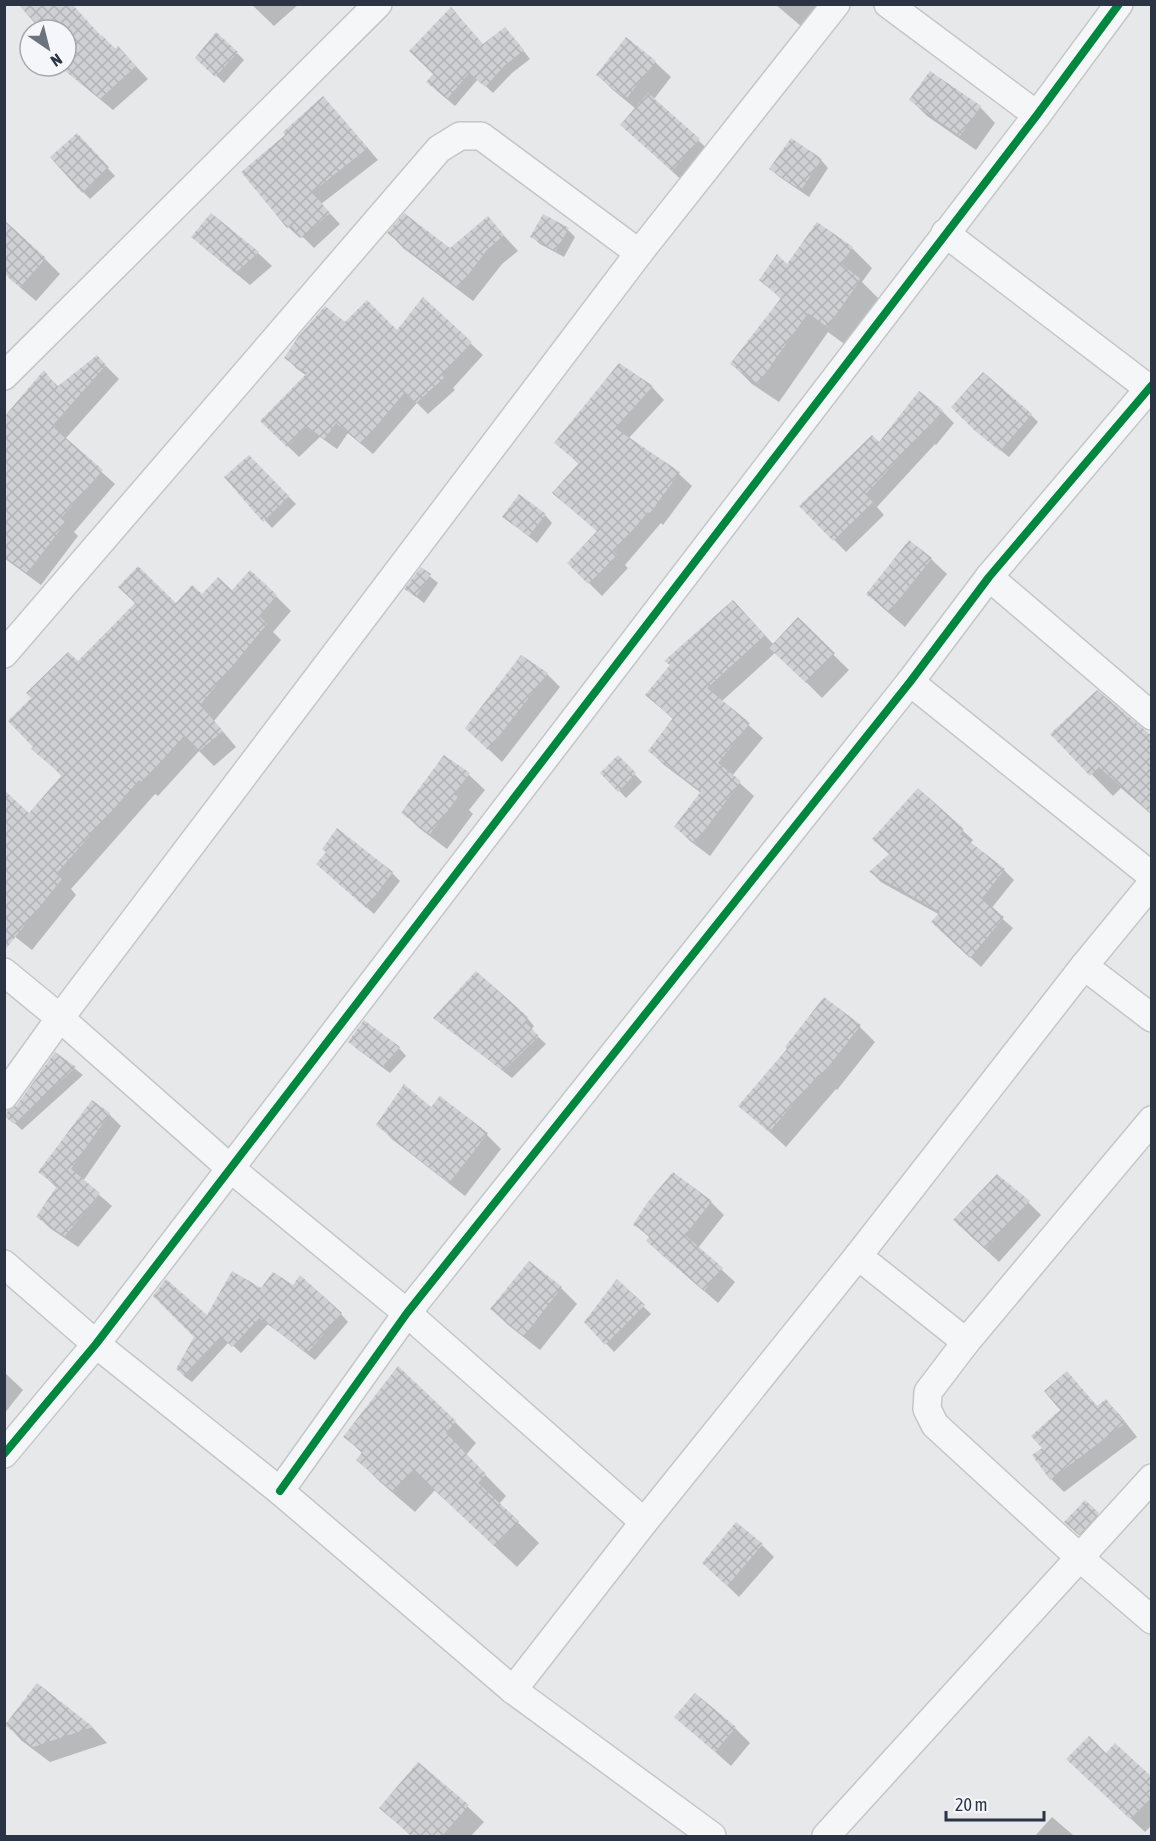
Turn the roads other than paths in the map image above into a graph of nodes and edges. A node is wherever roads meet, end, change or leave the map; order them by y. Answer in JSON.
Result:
{"nodes":[{"id":1,"x":378,"y":4,"type":"edge"},
{"id":2,"x":836,"y":4,"type":"edge"},
{"id":3,"x":888,"y":4,"type":"edge"},
{"id":4,"x":1119,"y":4,"type":"edge"},
{"id":5,"x":1037,"y":116,"type":"junction"},
{"id":6,"x":945,"y":233,"type":"junction"},
{"id":7,"x":639,"y":253,"type":"junction"},
{"id":8,"x":4,"y":376,"type":"edge"},
{"id":9,"x":1151,"y":388,"type":"edge"},
{"id":10,"x":989,"y":577,"type":"junction"},
{"id":11,"x":4,"y":654,"type":"edge"},
{"id":12,"x":910,"y":682,"type":"junction"},
{"id":13,"x":1152,"y":716,"type":"edge"},
{"id":14,"x":1152,"y":876,"type":"edge"},
{"id":15,"x":1152,"y":883,"type":"edge"},
{"id":16,"x":1084,"y":966,"type":"junction"},
{"id":17,"x":4,"y":972,"type":"edge"},
{"id":18,"x":60,"y":1018,"type":"junction"},
{"id":19,"x":1152,"y":1018,"type":"edge"},
{"id":20,"x":4,"y":1096,"type":"edge"},
{"id":21,"x":1152,"y":1120,"type":"edge"},
{"id":22,"x":230,"y":1168,"type":"junction"},
{"id":23,"x":858,"y":1256,"type":"junction"},
{"id":24,"x":4,"y":1264,"type":"edge"},
{"id":25,"x":407,"y":1313,"type":"junction"},
{"id":26,"x":966,"y":1342,"type":"junction"},
{"id":27,"x":96,"y":1344,"type":"junction"},
{"id":28,"x":4,"y":1454,"type":"edge"},
{"id":29,"x":1152,"y":1478,"type":"edge"},
{"id":30,"x":280,"y":1491,"type":"junction"},
{"id":31,"x":644,"y":1522,"type":"junction"},
{"id":32,"x":1080,"y":1558,"type":"junction"},
{"id":33,"x":1152,"y":1620,"type":"edge"},
{"id":34,"x":513,"y":1690,"type":"junction"},
{"id":35,"x":712,"y":1836,"type":"edge"},
{"id":36,"x":826,"y":1836,"type":"edge"}],
"edges":[{"from":1,"to":8,"type":"street"},
{"from":2,"to":7,"type":"street"},
{"from":3,"to":5,"type":"street"},
{"from":4,"to":5,"type":"street"},
{"from":5,"to":6,"type":"street"},
{"from":6,"to":9,"type":"street"},
{"from":6,"to":22,"type":"street"},
{"from":7,"to":11,"type":"street"},
{"from":7,"to":18,"type":"street"},
{"from":9,"to":10,"type":"street"},
{"from":10,"to":12,"type":"street"},
{"from":10,"to":13,"type":"street"},
{"from":12,"to":14,"type":"street"},
{"from":12,"to":25,"type":"street"},
{"from":15,"to":16,"type":"street"},
{"from":16,"to":19,"type":"street"},
{"from":16,"to":23,"type":"street"},
{"from":17,"to":18,"type":"street"},
{"from":18,"to":20,"type":"street"},
{"from":18,"to":22,"type":"street"},
{"from":21,"to":26,"type":"street"},
{"from":22,"to":25,"type":"street"},
{"from":22,"to":27,"type":"street"},
{"from":23,"to":26,"type":"street"},
{"from":23,"to":31,"type":"street"},
{"from":24,"to":27,"type":"street"},
{"from":25,"to":30,"type":"street"},
{"from":25,"to":31,"type":"street"},
{"from":26,"to":32,"type":"street"},
{"from":27,"to":28,"type":"street"},
{"from":27,"to":30,"type":"street"},
{"from":29,"to":32,"type":"street"},
{"from":30,"to":34,"type":"street"},
{"from":31,"to":34,"type":"street"},
{"from":32,"to":33,"type":"street"},
{"from":32,"to":36,"type":"street"},
{"from":34,"to":35,"type":"street"}]}
